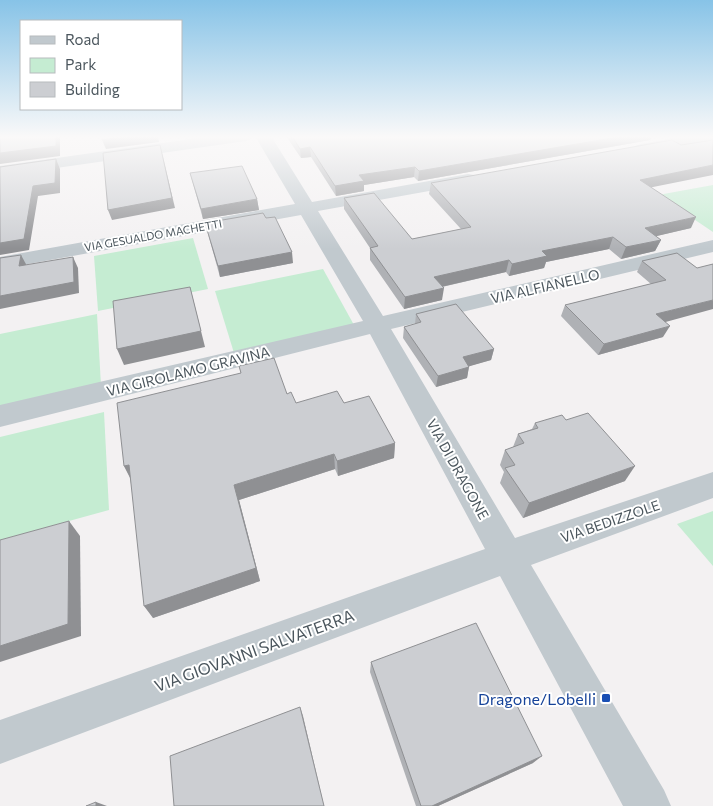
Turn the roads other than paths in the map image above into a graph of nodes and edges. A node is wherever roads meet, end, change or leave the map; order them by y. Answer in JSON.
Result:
{"nodes":[{"id":1,"x":285,"y":174,"type":"edge"},
{"id":2,"x":480,"y":177,"type":"edge"},
{"id":3,"x":306,"y":208,"type":"junction"},
{"id":4,"x":713,"y":246,"type":"edge"},
{"id":5,"x":0,"y":263,"type":"edge"},
{"id":6,"x":377,"y":325,"type":"junction"},
{"id":7,"x":0,"y":416,"type":"edge"},
{"id":8,"x":713,"y":485,"type":"edge"},
{"id":9,"x":508,"y":557,"type":"junction"},
{"id":10,"x":0,"y":742,"type":"edge"},
{"id":11,"x":648,"y":806,"type":"edge"}],
"edges":[{"from":1,"to":3,"type":"street","name":"VIA DI DRAGONE"},
{"from":2,"to":3,"type":"street","name":"VIA GESUALDO MACHETTI"},
{"from":3,"to":5,"type":"street","name":"VIA GESUALDO MACHETTI"},
{"from":3,"to":6,"type":"street","name":"VIA DI DRAGONE"},
{"from":4,"to":6,"type":"street","name":"VIA ALFIANELLO"},
{"from":6,"to":7,"type":"street","name":"VIA GIROLAMO GRAVINA"},
{"from":6,"to":9,"type":"street","name":"VIA DI DRAGONE"},
{"from":8,"to":9,"type":"street","name":"VIA BEDIZZOLE"},
{"from":9,"to":10,"type":"street","name":"VIA GIOVANNI SALVATERRA"},
{"from":9,"to":11,"type":"street","name":"VIA DI DRAGONE"}]}
